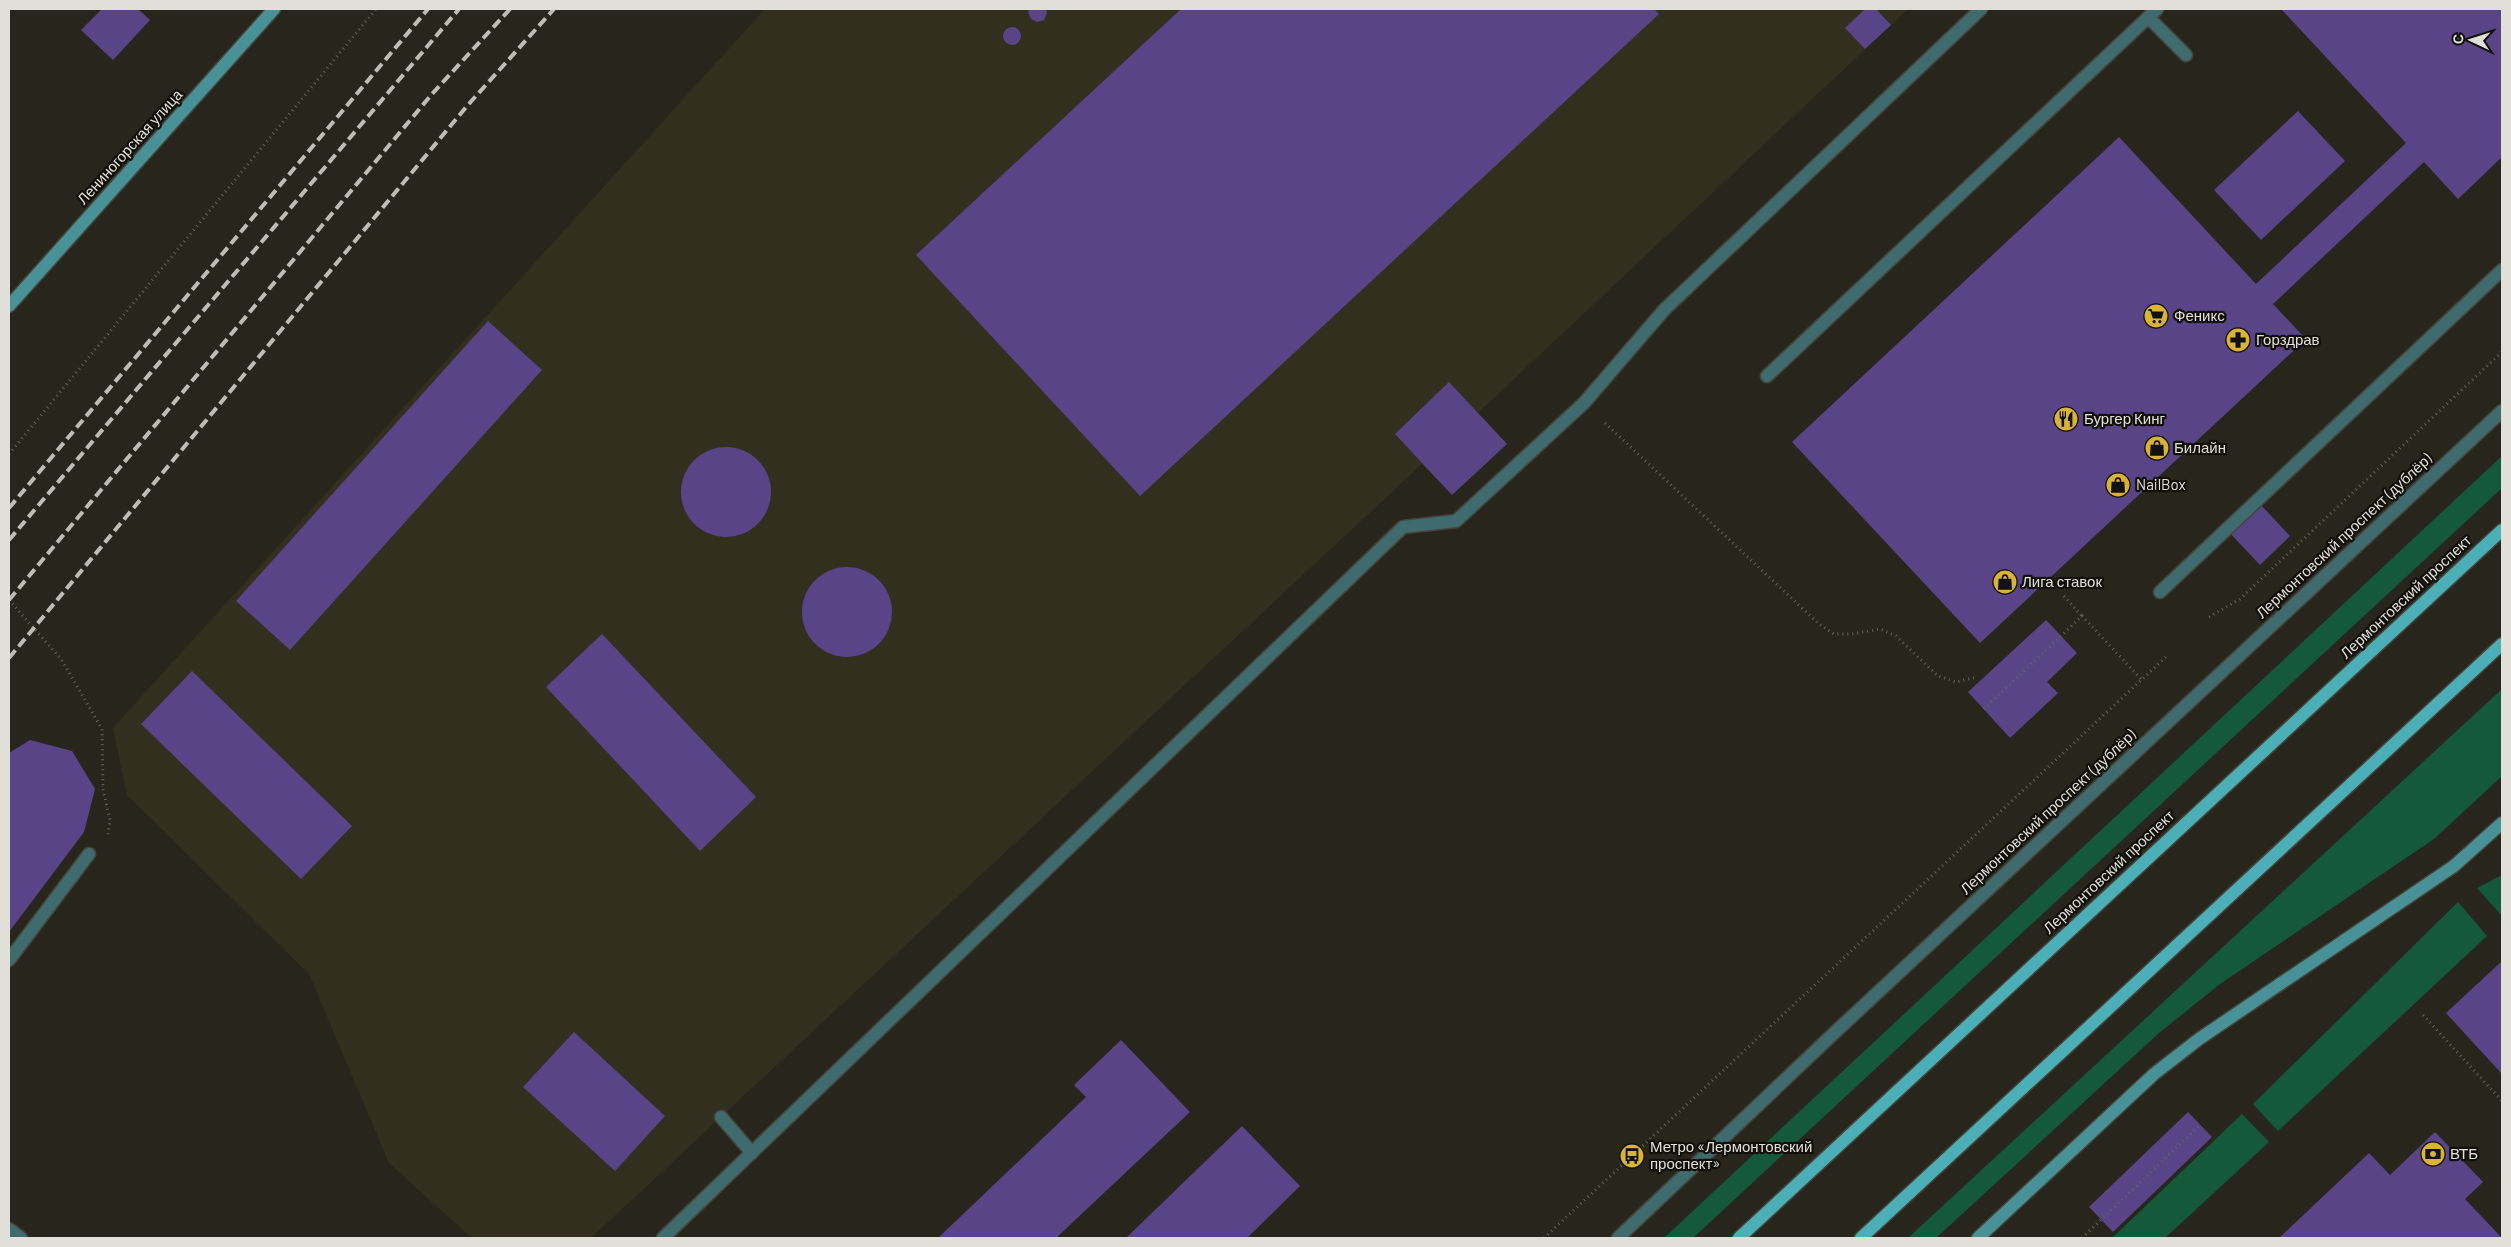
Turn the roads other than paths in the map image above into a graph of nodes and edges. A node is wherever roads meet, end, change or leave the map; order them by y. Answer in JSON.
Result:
{"nodes":[{"id":1,"x":274,"y":9,"type":"edge"},
{"id":2,"x":1981,"y":9,"type":"edge"},
{"id":3,"x":2153,"y":13,"type":"edge"},
{"id":4,"x":2186,"y":55,"type":"dead end"},
{"id":5,"x":2502,"y":270,"type":"edge"},
{"id":6,"x":9,"y":306,"type":"edge"},
{"id":7,"x":1766,"y":376,"type":"dead end"},
{"id":8,"x":2502,"y":411,"type":"edge"},
{"id":9,"x":2502,"y":530,"type":"edge"},
{"id":10,"x":2160,"y":592,"type":"dead end"},
{"id":11,"x":2502,"y":644,"type":"edge"},
{"id":12,"x":2502,"y":823,"type":"edge"},
{"id":13,"x":89,"y":854,"type":"dead end"},
{"id":14,"x":9,"y":960,"type":"edge"},
{"id":15,"x":721,"y":1117,"type":"dead end"},
{"id":16,"x":752,"y":1153,"type":"junction"},
{"id":17,"x":9,"y":1229,"type":"edge"},
{"id":18,"x":21,"y":1238,"type":"edge"},
{"id":19,"x":663,"y":1238,"type":"edge"},
{"id":20,"x":1618,"y":1238,"type":"edge"},
{"id":21,"x":1739,"y":1238,"type":"edge"},
{"id":22,"x":1861,"y":1238,"type":"edge"},
{"id":23,"x":1978,"y":1238,"type":"edge"}],
"edges":[{"from":1,"to":6,"type":"street","name":"Лениногорская улица"},
{"from":2,"to":16,"type":"street"},
{"from":3,"to":4,"type":"street"},
{"from":3,"to":7,"type":"street"},
{"from":5,"to":10,"type":"street"},
{"from":8,"to":20,"type":"street","name":"Лермонтовский проспект (дублёр)"},
{"from":9,"to":21,"type":"main road","name":"Лермонтовский проспект"},
{"from":11,"to":22,"type":"main road"},
{"from":12,"to":23,"type":"street"},
{"from":13,"to":14,"type":"street"},
{"from":15,"to":16,"type":"street"},
{"from":16,"to":19,"type":"street"},
{"from":17,"to":18,"type":"street"}]}
